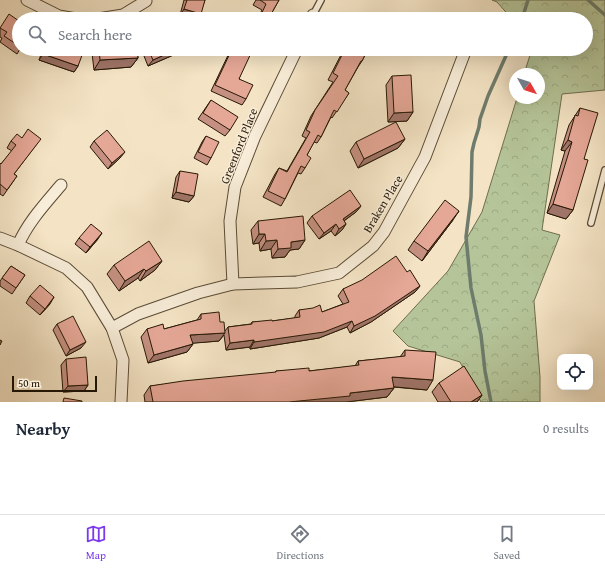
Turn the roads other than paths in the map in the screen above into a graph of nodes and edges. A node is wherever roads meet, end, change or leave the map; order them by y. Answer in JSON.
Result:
{"nodes":[{"id":1,"x":27,"y":0,"type":"edge"},
{"id":2,"x":321,"y":0,"type":"edge"},
{"id":3,"x":146,"y":1,"type":"dead end"},
{"id":4,"x":51,"y":12,"type":"edge"},
{"id":5,"x":128,"y":12,"type":"edge"},
{"id":6,"x":315,"y":12,"type":"edge"},
{"id":7,"x":294,"y":56,"type":"edge"},
{"id":8,"x":463,"y":56,"type":"edge"},
{"id":9,"x":605,"y":170,"type":"edge"},
{"id":10,"x":604,"y":177,"type":"edge"},
{"id":11,"x":61,"y":185,"type":"dead end"},
{"id":12,"x":591,"y":223,"type":"dead end"},
{"id":13,"x":0,"y":238,"type":"edge"},
{"id":14,"x":18,"y":245,"type":"junction"},
{"id":15,"x":234,"y":284,"type":"junction"},
{"id":16,"x":112,"y":328,"type":"junction"},
{"id":17,"x":121,"y":402,"type":"edge"}],
"edges":[{"from":1,"to":4,"type":"street"},
{"from":2,"to":6,"type":"lane"},
{"from":3,"to":5,"type":"street"},
{"from":7,"to":15,"type":"street","name":"Greenford Place"},
{"from":8,"to":15,"type":"street","name":"Braken Place"},
{"from":9,"to":10,"type":"lane"},
{"from":10,"to":12,"type":"lane"},
{"from":11,"to":14,"type":"street"},
{"from":13,"to":14,"type":"street"},
{"from":14,"to":16,"type":"street"},
{"from":15,"to":16,"type":"street","name":"Braken Place"},
{"from":16,"to":17,"type":"street"}]}
